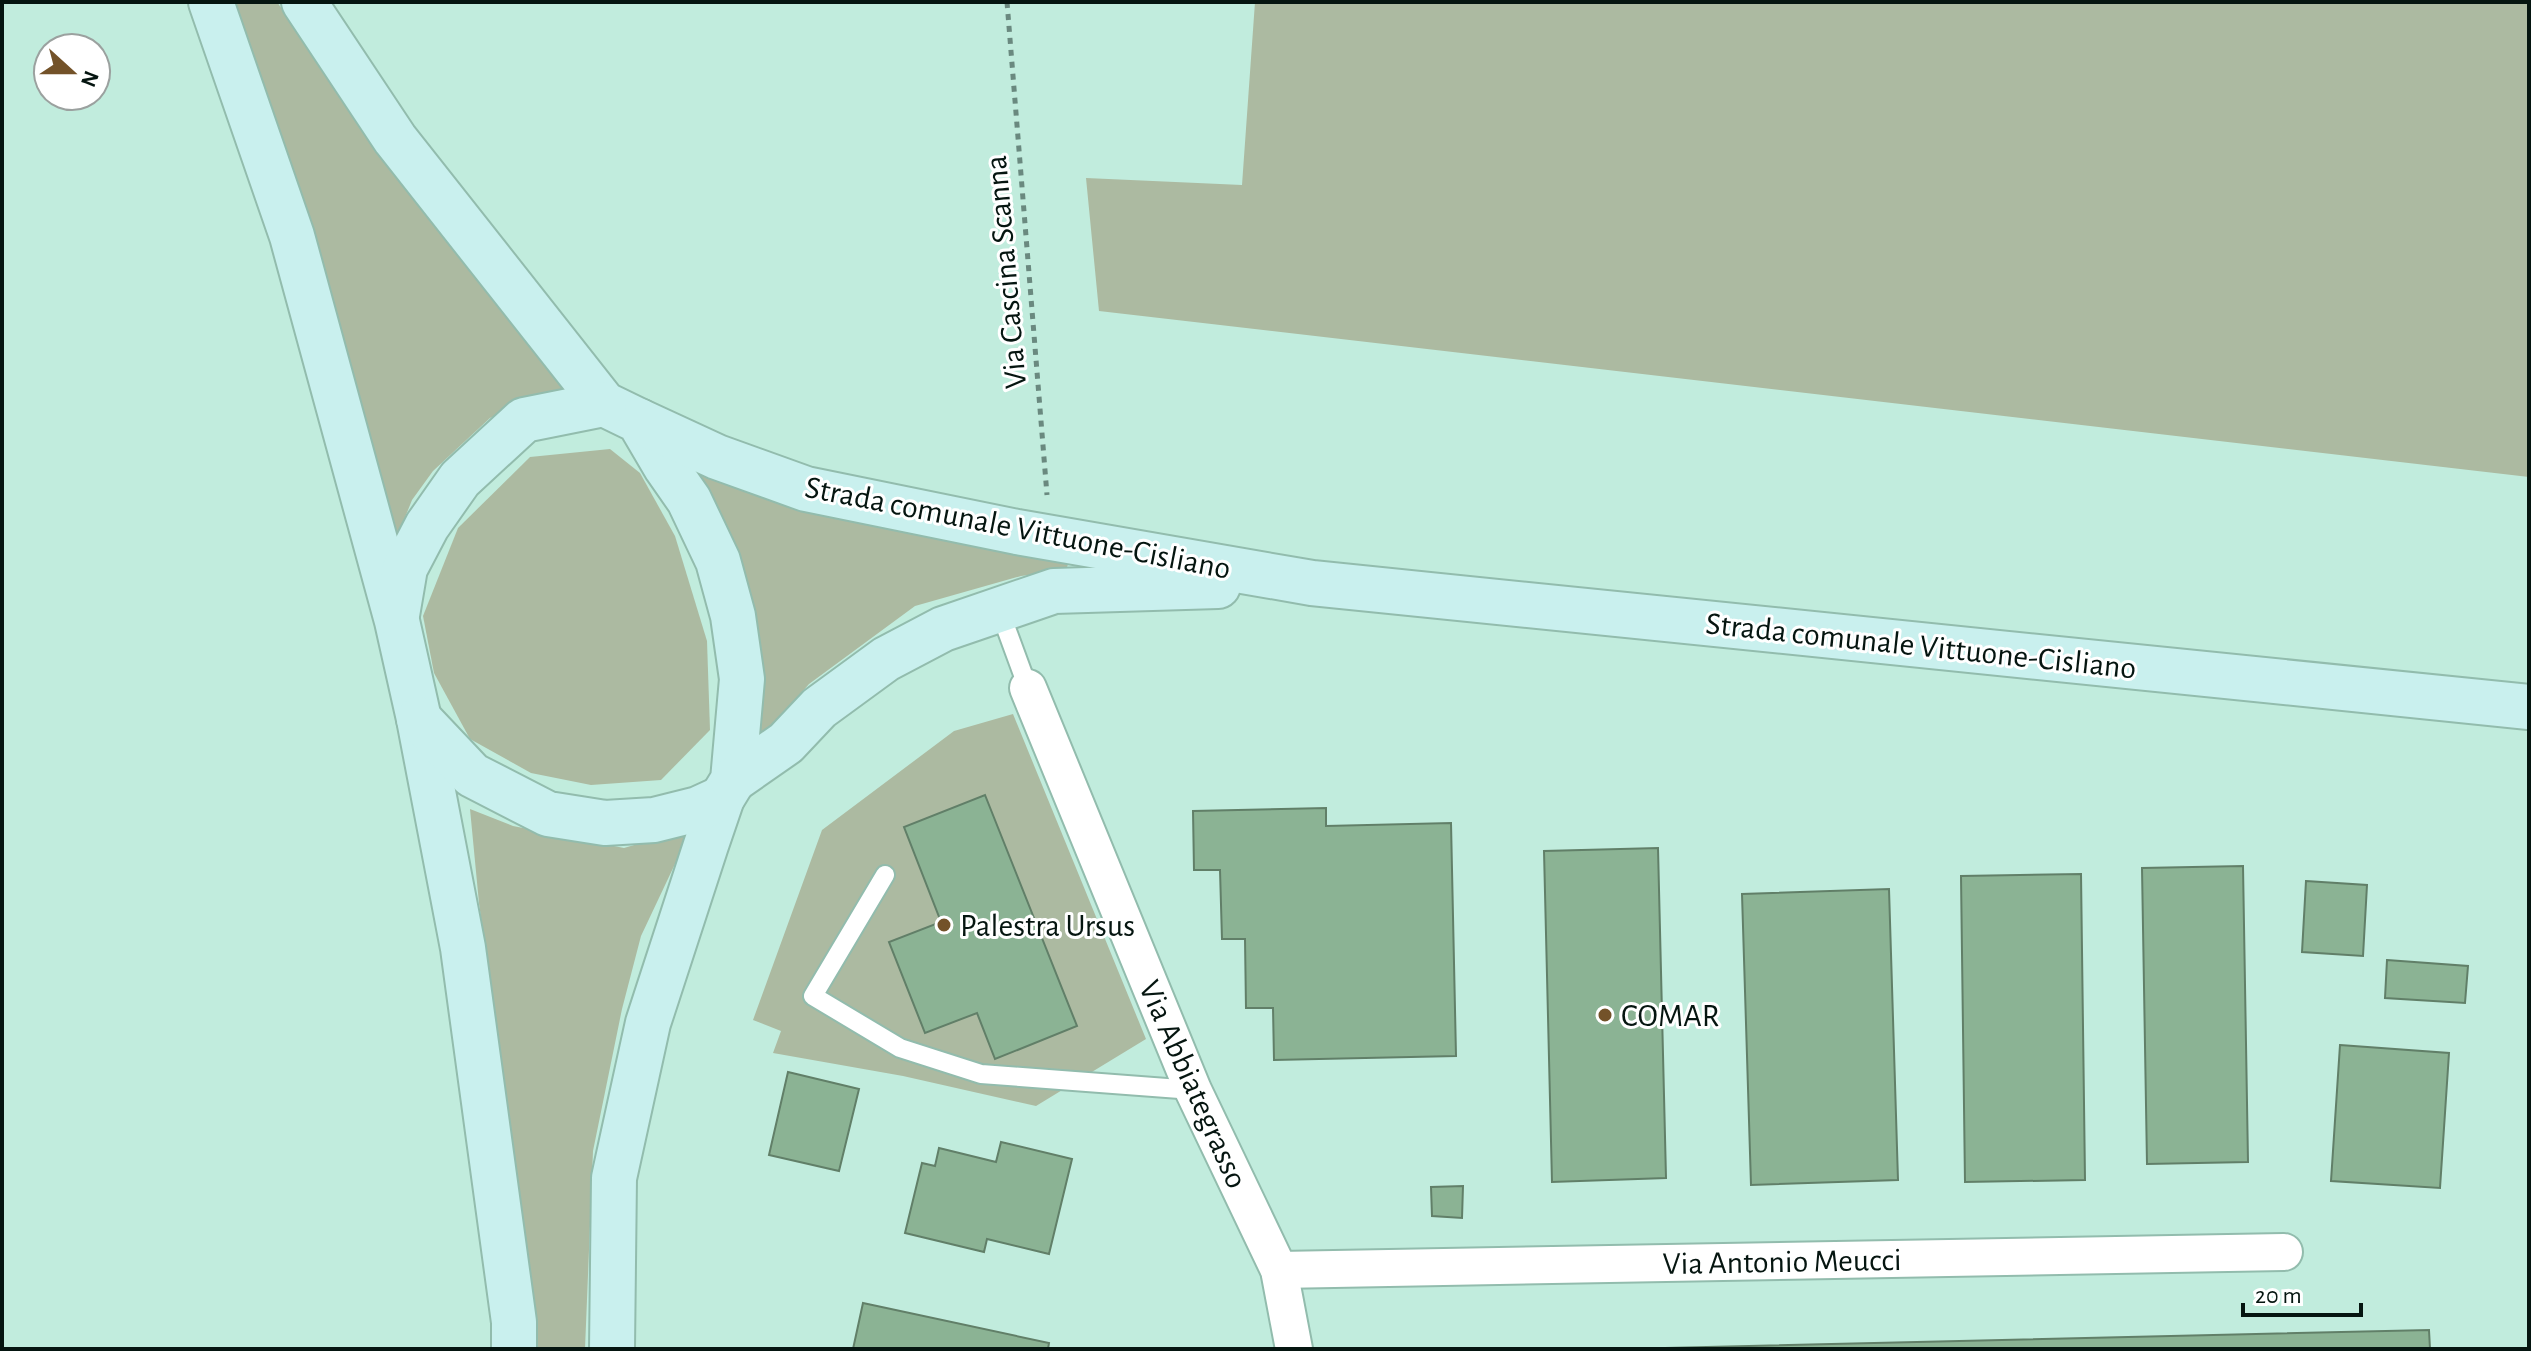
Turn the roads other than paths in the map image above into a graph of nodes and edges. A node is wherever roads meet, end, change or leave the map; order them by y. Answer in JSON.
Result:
{"nodes":[{"id":1,"x":211,"y":2,"type":"edge"},
{"id":2,"x":304,"y":2,"type":"edge"},
{"id":3,"x":621,"y":412,"type":"junction"},
{"id":4,"x":1312,"y":583,"type":"junction"},
{"id":5,"x":999,"y":609,"type":"junction"},
{"id":6,"x":397,"y":621,"type":"junction"},
{"id":7,"x":1028,"y":688,"type":"joint"},
{"id":8,"x":2529,"y":707,"type":"edge"},
{"id":9,"x":419,"y":719,"type":"junction"},
{"id":10,"x":728,"y":789,"type":"junction"},
{"id":11,"x":885,"y":875,"type":"dead end"},
{"id":12,"x":1193,"y":1090,"type":"junction"},
{"id":13,"x":2284,"y":1252,"type":"dead end"},
{"id":14,"x":1279,"y":1270,"type":"junction"},
{"id":15,"x":514,"y":1349,"type":"edge"},
{"id":16,"x":612,"y":1349,"type":"edge"},
{"id":17,"x":1294,"y":1349,"type":"edge"}],
"edges":[{"from":1,"to":6,"type":"main road"},
{"from":2,"to":3,"type":"main road"},
{"from":3,"to":4,"type":"main road","name":"Strada comunale Vittuone-Cisliano"},
{"from":3,"to":6,"type":"main road"},
{"from":3,"to":10,"type":"main road"},
{"from":4,"to":5,"type":"main road","name":"Strada comunale Vittuone-Cisliano"},
{"from":4,"to":8,"type":"main road","name":"Strada comunale Vittuone-Cisliano"},
{"from":5,"to":7,"type":"lane"},
{"from":5,"to":10,"type":"main road","name":"Strada comunale Vittuone-Cisliano"},
{"from":6,"to":9,"type":"main road"},
{"from":7,"to":12,"type":"street","name":"Via Abbiategrasso"},
{"from":9,"to":10,"type":"main road","name":"Strada comunale Vittuone-Cisliano"},
{"from":9,"to":15,"type":"main road"},
{"from":10,"to":16,"type":"main road"},
{"from":11,"to":12,"type":"lane"},
{"from":12,"to":14,"type":"street","name":"Via Abbiategrasso"},
{"from":13,"to":14,"type":"street","name":"Via Antonio Meucci"},
{"from":14,"to":17,"type":"street","name":"Via Abbiategrasso"}]}
